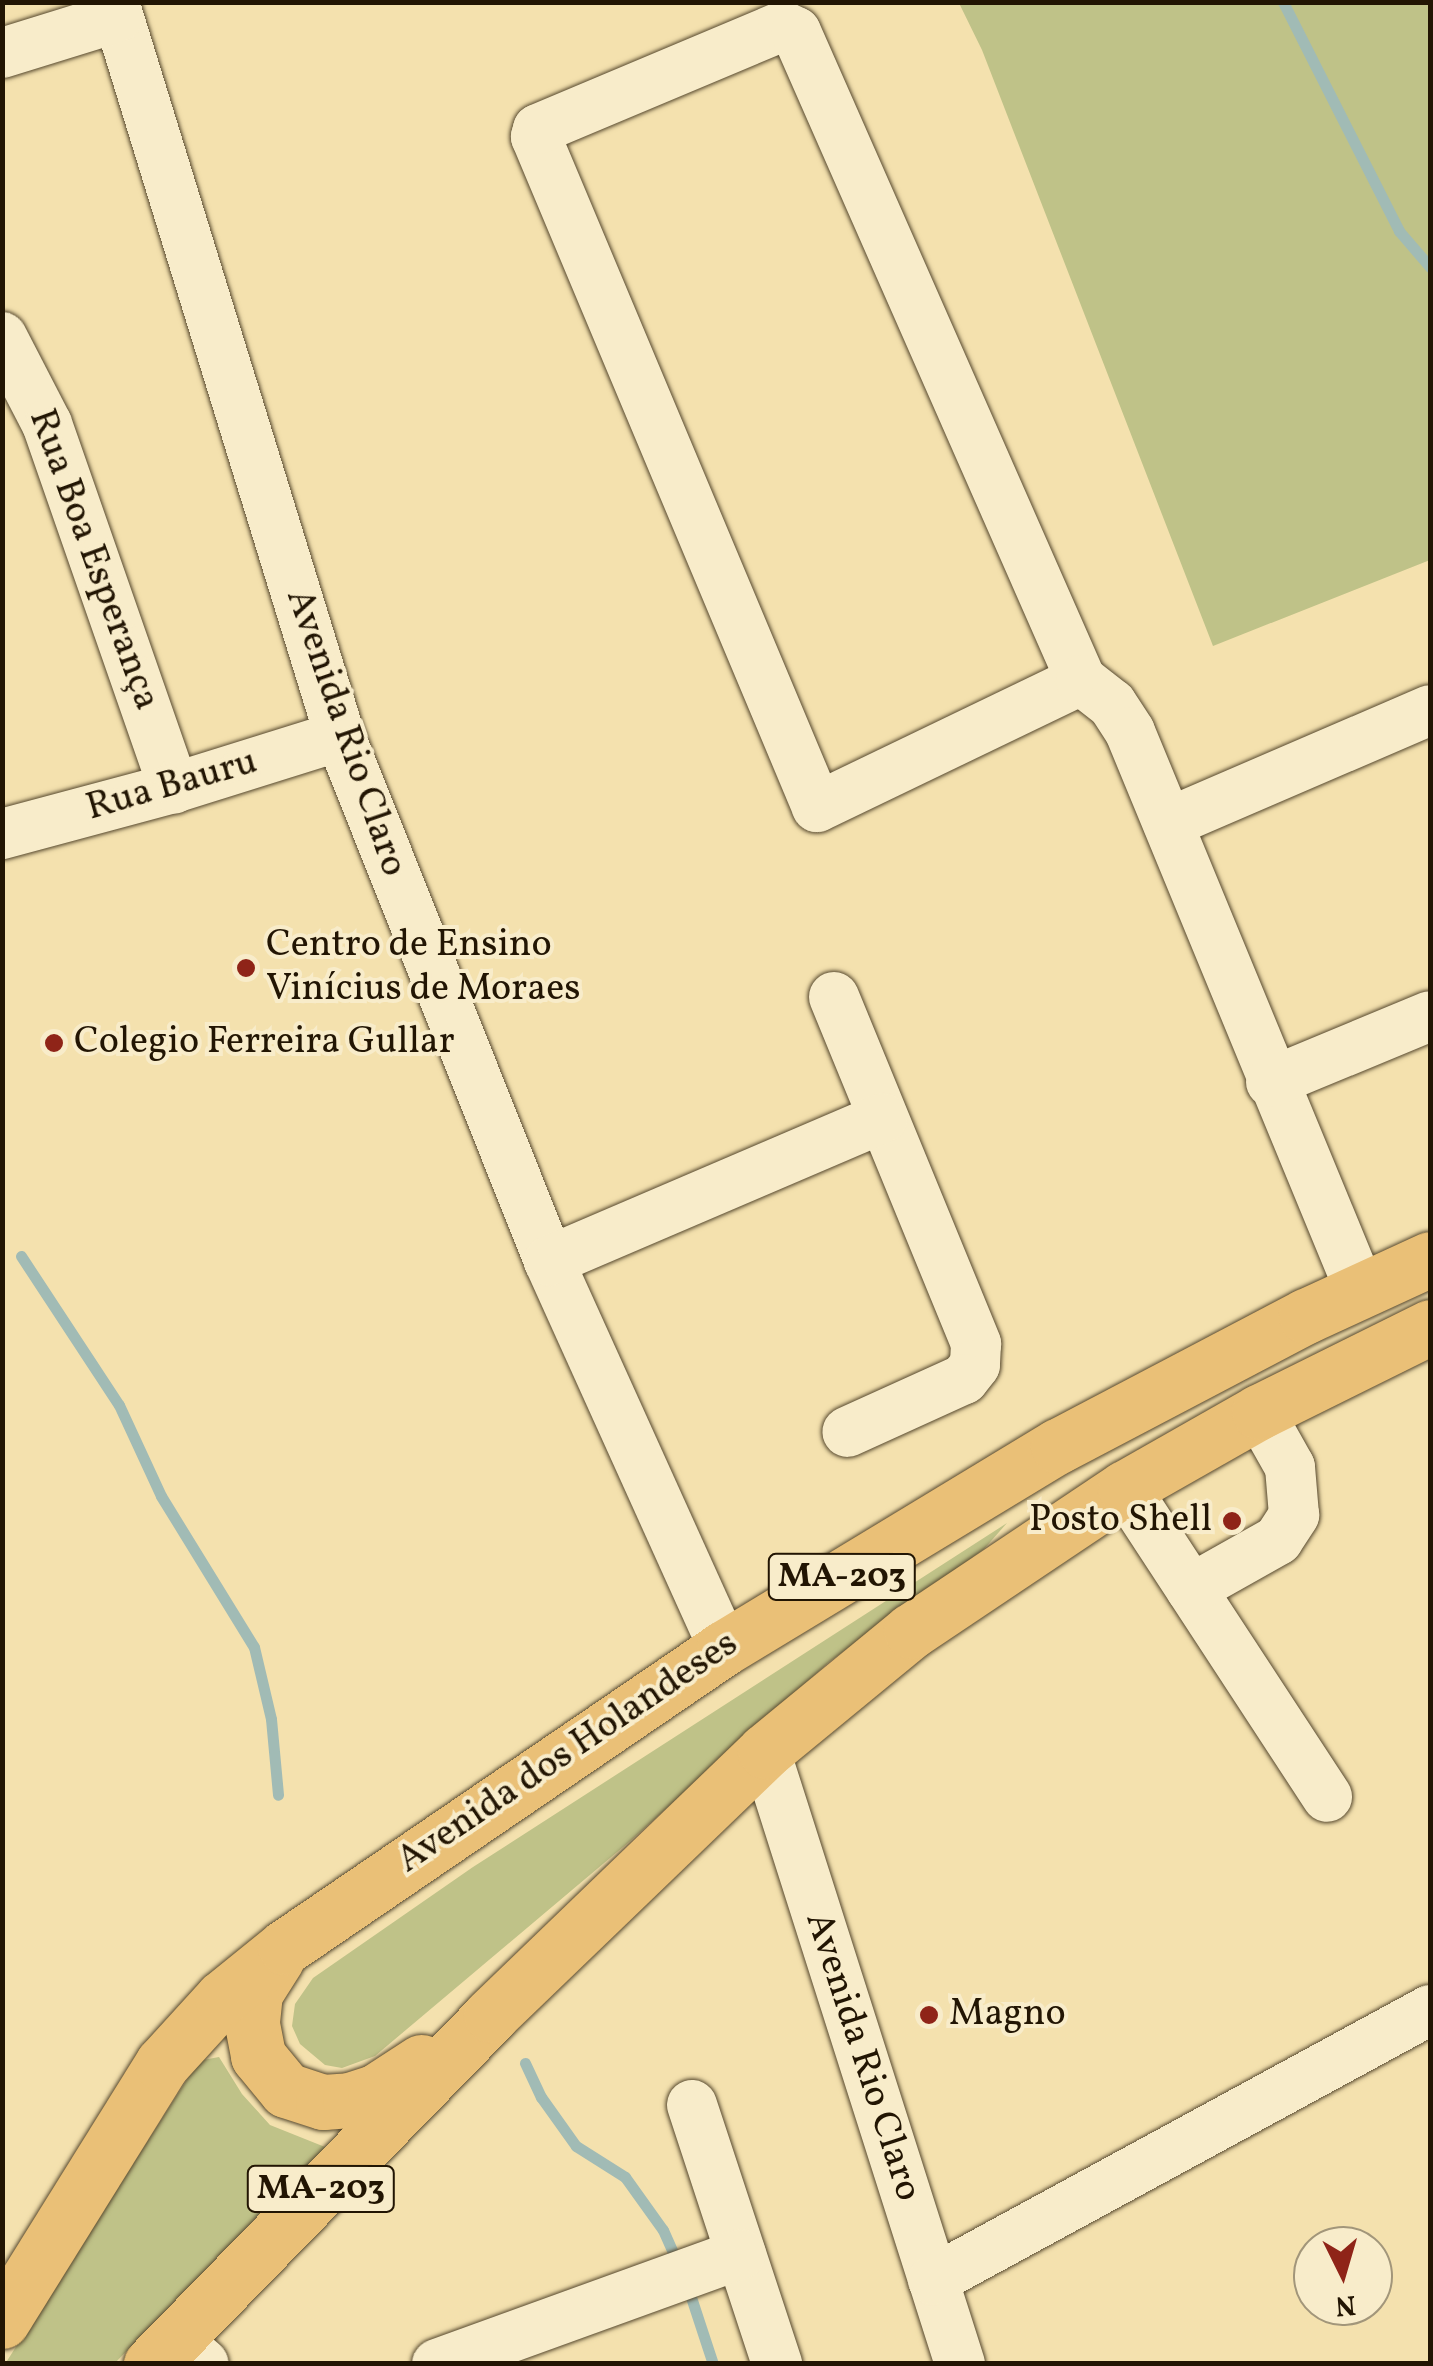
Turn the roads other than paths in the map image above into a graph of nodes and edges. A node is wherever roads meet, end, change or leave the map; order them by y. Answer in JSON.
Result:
{"nodes":[{"id":1,"x":116,"y":10,"type":"edge"},
{"id":2,"x":2,"y":54,"type":"edge"},
{"id":3,"x":2,"y":337,"type":"edge"},
{"id":4,"x":1080,"y":680,"type":"junction"},
{"id":5,"x":1430,"y":710,"type":"edge"},
{"id":6,"x":340,"y":736,"type":"junction"},
{"id":7,"x":174,"y":788,"type":"junction"},
{"id":8,"x":1168,"y":823,"type":"junction"},
{"id":9,"x":2,"y":834,"type":"edge"},
{"id":10,"x":834,"y":997,"type":"dead end"},
{"id":11,"x":1430,"y":1016,"type":"edge"},
{"id":12,"x":1271,"y":1082,"type":"junction"},
{"id":13,"x":882,"y":1118,"type":"junction"},
{"id":14,"x":1430,"y":1258,"type":"edge"},
{"id":15,"x":549,"y":1262,"type":"junction"},
{"id":16,"x":1360,"y":1290,"type":"junction"},
{"id":17,"x":1430,"y":1327,"type":"edge"},
{"id":18,"x":1259,"y":1412,"type":"junction"},
{"id":19,"x":847,"y":1432,"type":"dead end"},
{"id":20,"x":1125,"y":1488,"type":"junction"},
{"id":21,"x":1191,"y":1589,"type":"junction"},
{"id":22,"x":724,"y":1648,"type":"junction"},
{"id":23,"x":765,"y":1751,"type":"junction"},
{"id":24,"x":1327,"y":1798,"type":"dead end"},
{"id":25,"x":285,"y":1948,"type":"junction"},
{"id":26,"x":1430,"y":2010,"type":"edge"},
{"id":27,"x":491,"y":2015,"type":"junction"},
{"id":28,"x":692,"y":2106,"type":"dead end"},
{"id":29,"x":740,"y":2254,"type":"junction"},
{"id":30,"x":933,"y":2280,"type":"junction"},
{"id":31,"x":2,"y":2321,"type":"edge"},
{"id":32,"x":177,"y":2355,"type":"edge"},
{"id":33,"x":436,"y":2364,"type":"edge"},
{"id":34,"x":777,"y":2364,"type":"edge"},
{"id":35,"x":960,"y":2364,"type":"edge"}],
"edges":[{"from":1,"to":2,"type":"street","name":"Avenida Rio Claro"},
{"from":1,"to":6,"type":"street","name":"Avenida Rio Claro"},
{"from":3,"to":7,"type":"street","name":"Rua Boa Esperança"},
{"from":4,"to":4,"type":"street"},
{"from":4,"to":8,"type":"street"},
{"from":5,"to":8,"type":"street"},
{"from":6,"to":7,"type":"street","name":"Rua Bauru"},
{"from":6,"to":15,"type":"street","name":"Avenida Rio Claro"},
{"from":7,"to":9,"type":"street","name":"Rua Bauru"},
{"from":8,"to":12,"type":"street"},
{"from":10,"to":13,"type":"street"},
{"from":11,"to":12,"type":"street"},
{"from":12,"to":16,"type":"street"},
{"from":13,"to":15,"type":"street"},
{"from":13,"to":19,"type":"street"},
{"from":14,"to":16,"type":"main road","name":"Avenida dos Holandeses","number":"MA-203"},
{"from":15,"to":22,"type":"street","name":"Avenida Rio Claro"},
{"from":16,"to":22,"type":"main road","name":"Avenida dos Holandeses","number":"MA-203"},
{"from":17,"to":18,"type":"main road","number":"MA-203"},
{"from":18,"to":20,"type":"main road","number":"MA-203"},
{"from":18,"to":21,"type":"street"},
{"from":20,"to":21,"type":"street"},
{"from":20,"to":23,"type":"main road","number":"MA-203"},
{"from":21,"to":24,"type":"street"},
{"from":22,"to":25,"type":"main road","name":"Avenida dos Holandeses","number":"MA-203"},
{"from":23,"to":27,"type":"main road","number":"MA-203"},
{"from":23,"to":30,"type":"street","name":"Avenida Rio Claro"},
{"from":25,"to":27,"type":"main road"},
{"from":25,"to":31,"type":"main road","name":"Avenida dos Holandeses","number":"MA-203"},
{"from":26,"to":30,"type":"street"},
{"from":27,"to":32,"type":"main road","number":"MA-203"},
{"from":28,"to":29,"type":"street"},
{"from":29,"to":33,"type":"street"},
{"from":29,"to":34,"type":"street"},
{"from":30,"to":35,"type":"street","name":"Avenida Rio Claro"}]}
